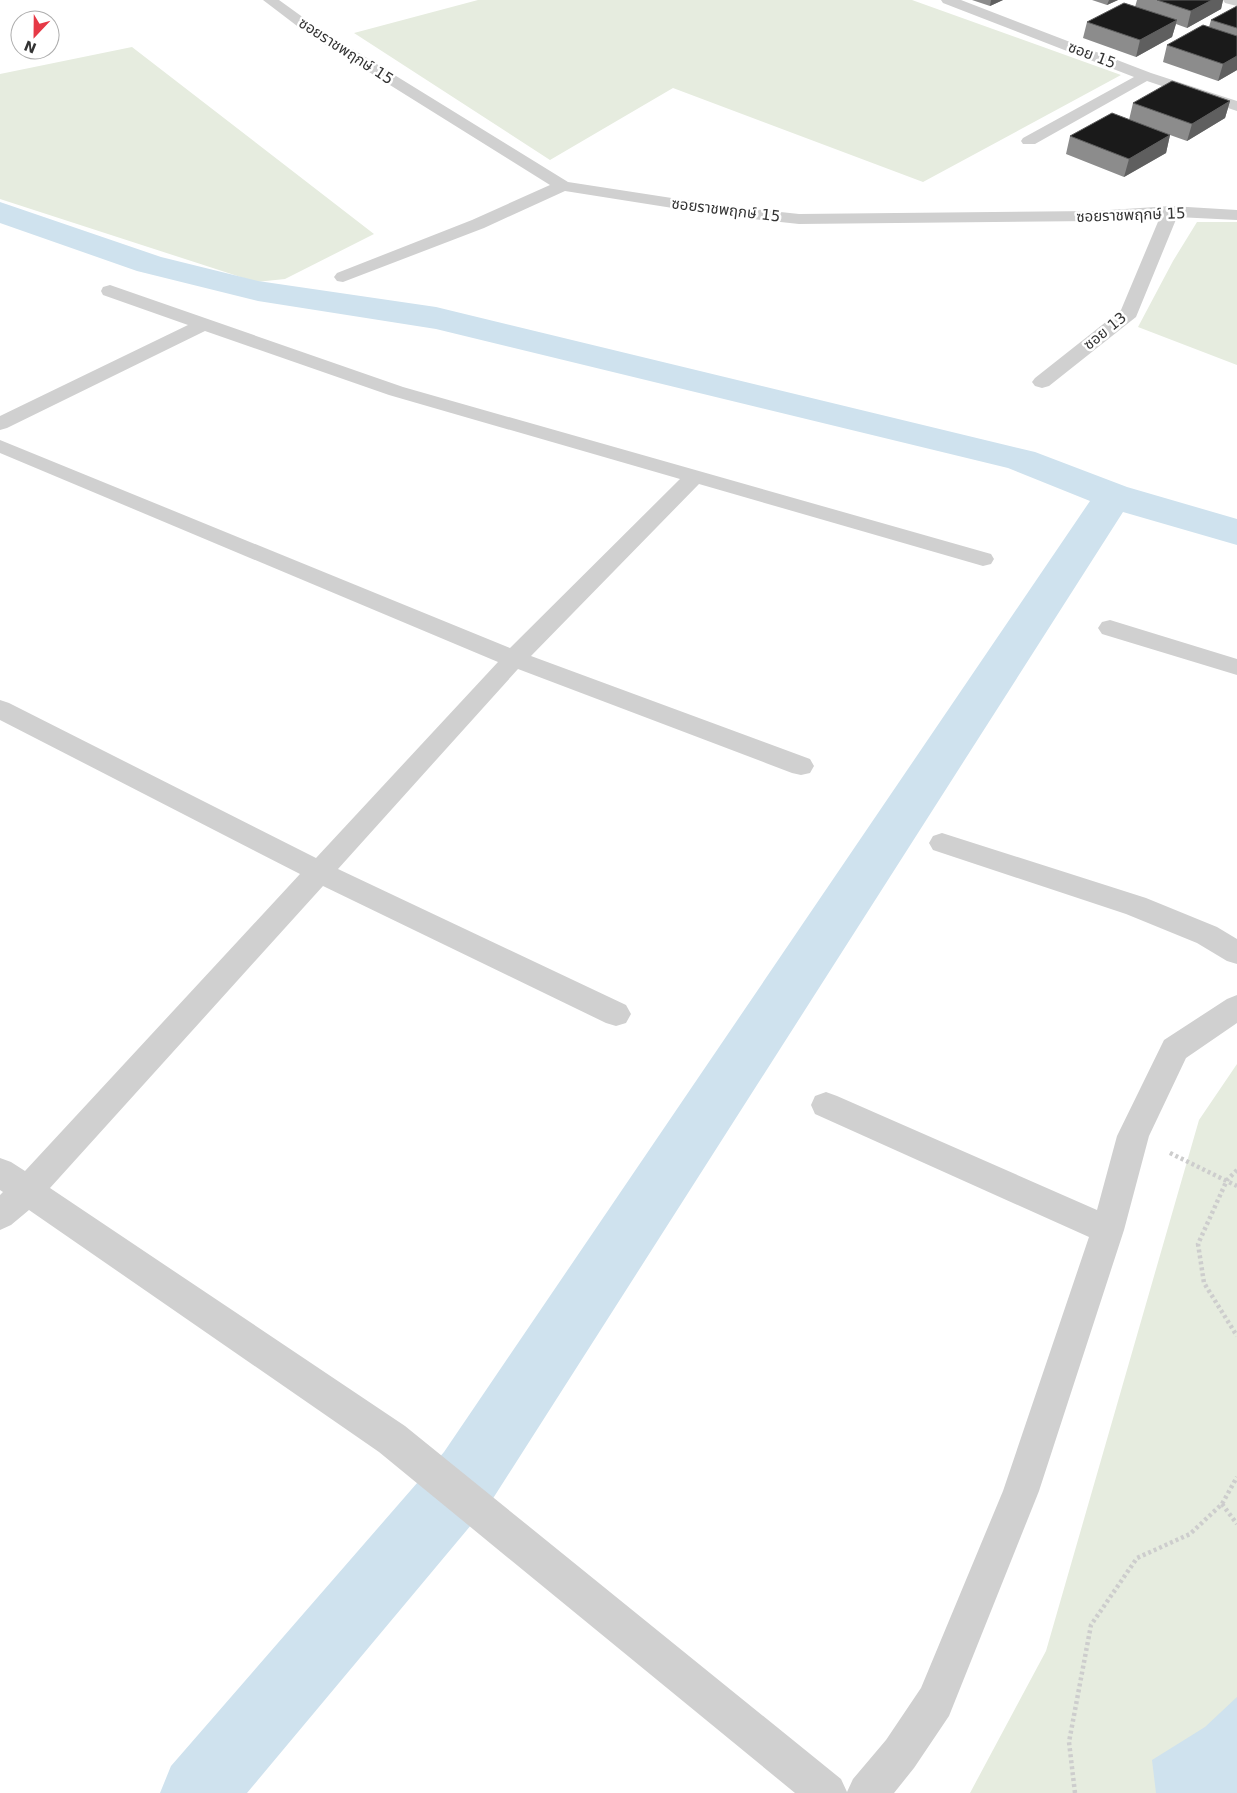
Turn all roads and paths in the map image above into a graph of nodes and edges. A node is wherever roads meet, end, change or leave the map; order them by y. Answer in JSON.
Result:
{"nodes":[{"id":1,"x":270,"y":0,"type":"edge"},
{"id":2,"x":948,"y":0,"type":"edge"},
{"id":3,"x":1230,"y":0,"type":"edge"},
{"id":4,"x":1237,"y":2,"type":"edge"},
{"id":5,"x":1146,"y":76,"type":"junction"},
{"id":6,"x":1237,"y":106,"type":"edge"},
{"id":7,"x":1029,"y":141,"type":"dead end"},
{"id":8,"x":563,"y":186,"type":"junction"},
{"id":9,"x":1171,"y":211,"type":"junction"},
{"id":10,"x":1237,"y":216,"type":"edge"},
{"id":11,"x":344,"y":277,"type":"dead end"},
{"id":12,"x":110,"y":291,"type":"dead end"},
{"id":13,"x":204,"y":324,"type":"junction"},
{"id":14,"x":1042,"y":382,"type":"dead end"},
{"id":15,"x":0,"y":424,"type":"edge"},
{"id":16,"x":0,"y":446,"type":"edge"},
{"id":17,"x":694,"y":477,"type":"junction"},
{"id":18,"x":983,"y":559,"type":"dead end"},
{"id":19,"x":1110,"y":628,"type":"dead end"},
{"id":20,"x":514,"y":659,"type":"junction"},
{"id":21,"x":1237,"y":667,"type":"edge"},
{"id":22,"x":0,"y":709,"type":"edge"},
{"id":23,"x":801,"y":766,"type":"dead end"},
{"id":24,"x":942,"y":844,"type":"dead end"},
{"id":25,"x":320,"y":872,"type":"junction"},
{"id":26,"x":1237,"y":954,"type":"edge"},
{"id":27,"x":1237,"y":1007,"type":"edge"},
{"id":28,"x":616,"y":1014,"type":"dead end"},
{"id":29,"x":826,"y":1105,"type":"dead end"},
{"id":30,"x":1133,"y":1136,"type":"junction"},
{"id":31,"x":1237,"y":1170,"type":"edge"},
{"id":32,"x":0,"y":1172,"type":"edge"},
{"id":33,"x":1227,"y":1180,"type":"junction"},
{"id":34,"x":1237,"y":1186,"type":"edge"},
{"id":35,"x":27,"y":1192,"type":"junction"},
{"id":36,"x":0,"y":1215,"type":"edge"},
{"id":37,"x":1108,"y":1230,"type":"junction"},
{"id":38,"x":1237,"y":1336,"type":"edge"},
{"id":39,"x":1237,"y":1477,"type":"edge"},
{"id":40,"x":1222,"y":1504,"type":"junction"},
{"id":41,"x":1237,"y":1524,"type":"edge"},
{"id":42,"x":827,"y":1793,"type":"edge"},
{"id":43,"x":867,"y":1793,"type":"edge"},
{"id":44,"x":1075,"y":1793,"type":"edge"}],
"edges":[{"from":1,"to":8,"type":"street","name":"ซอยราชพฤกษ์ 15"},
{"from":2,"to":5,"type":"street","name":"ซอย 15"},
{"from":3,"to":4,"type":"street"},
{"from":5,"to":6,"type":"street","name":"ซอย 15"},
{"from":5,"to":7,"type":"street"},
{"from":8,"to":9,"type":"street","name":"ซอยราชพฤกษ์ 15"},
{"from":8,"to":11,"type":"street"},
{"from":9,"to":10,"type":"street","name":"ซอยราชพฤกษ์ 15"},
{"from":9,"to":14,"type":"street","name":"ซอย 13"},
{"from":12,"to":13,"type":"street"},
{"from":13,"to":15,"type":"street"},
{"from":13,"to":17,"type":"street"},
{"from":16,"to":20,"type":"street"},
{"from":17,"to":18,"type":"street"},
{"from":17,"to":20,"type":"street"},
{"from":19,"to":21,"type":"street"},
{"from":20,"to":23,"type":"street"},
{"from":20,"to":25,"type":"street"},
{"from":22,"to":25,"type":"street"},
{"from":24,"to":26,"type":"street"},
{"from":25,"to":28,"type":"street"},
{"from":25,"to":35,"type":"street"},
{"from":27,"to":30,"type":"street"},
{"from":29,"to":37,"type":"street"},
{"from":30,"to":33,"type":"path"},
{"from":30,"to":37,"type":"street"},
{"from":31,"to":33,"type":"path"},
{"from":32,"to":35,"type":"street"},
{"from":33,"to":34,"type":"path"},
{"from":33,"to":38,"type":"path"},
{"from":35,"to":36,"type":"street"},
{"from":35,"to":42,"type":"street"},
{"from":37,"to":43,"type":"street"},
{"from":39,"to":40,"type":"path"},
{"from":40,"to":41,"type":"path"},
{"from":40,"to":44,"type":"path"}]}
